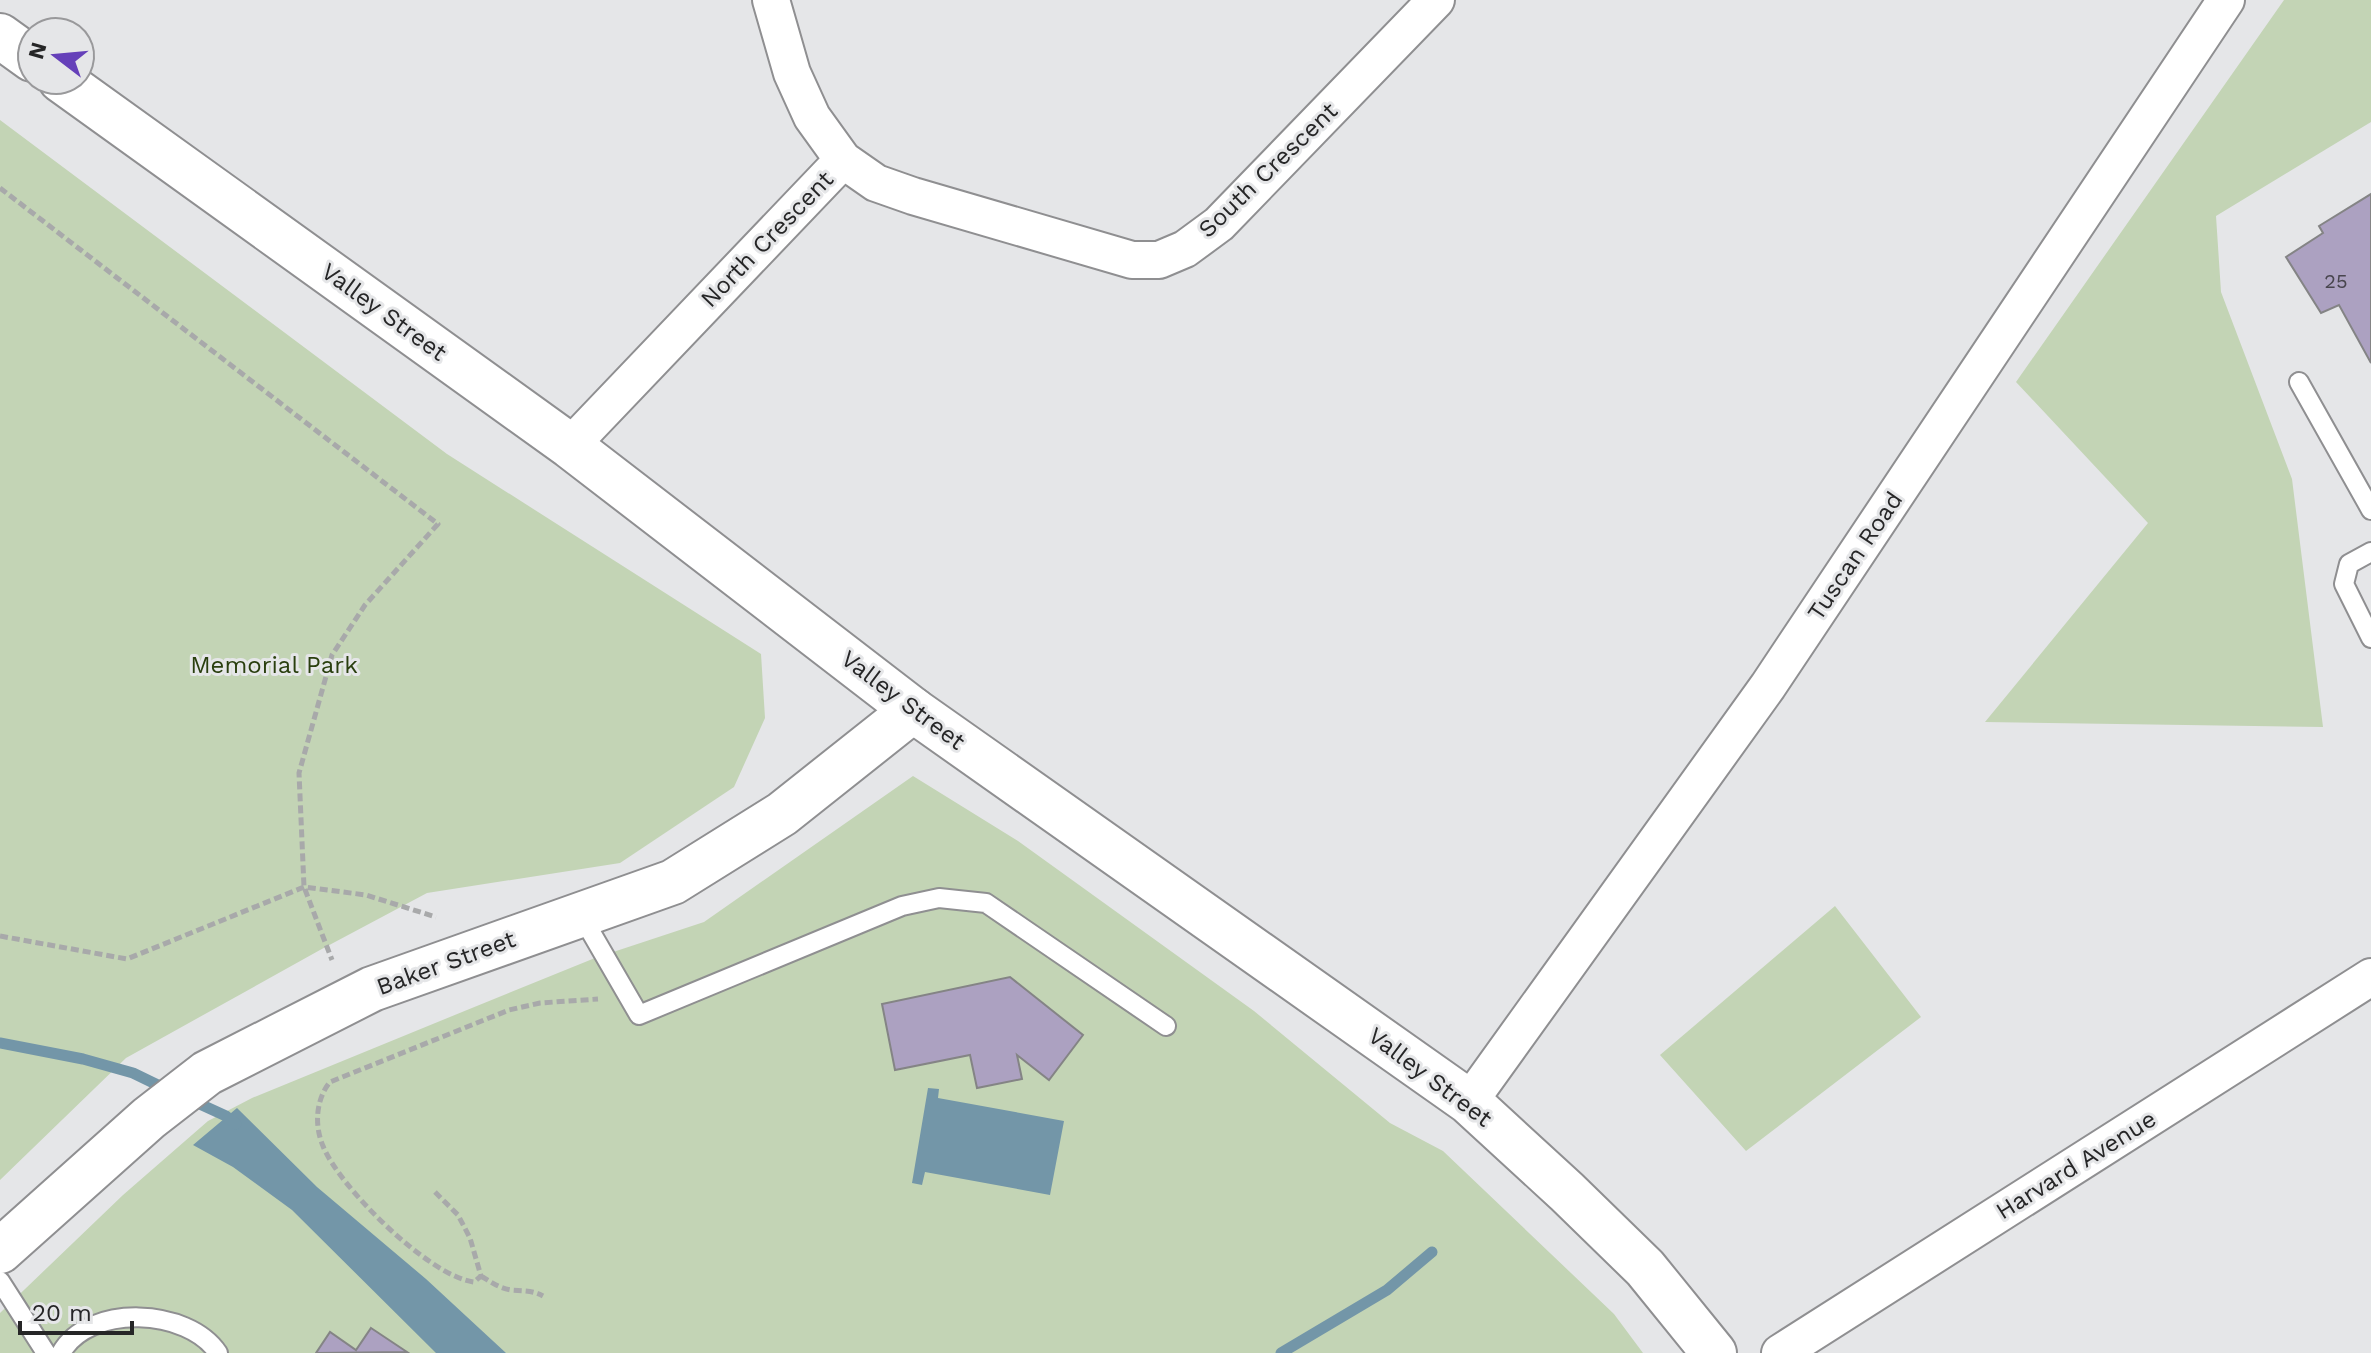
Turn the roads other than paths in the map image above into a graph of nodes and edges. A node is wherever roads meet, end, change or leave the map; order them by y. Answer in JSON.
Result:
{"nodes":[{"id":1,"x":771,"y":0,"type":"edge"},
{"id":2,"x":1436,"y":0,"type":"edge"},
{"id":3,"x":2226,"y":0,"type":"edge"},
{"id":4,"x":83,"y":96,"type":"edge"},
{"id":5,"x":843,"y":160,"type":"junction"},
{"id":6,"x":2299,"y":382,"type":"dead end"},
{"id":7,"x":570,"y":446,"type":"junction"},
{"id":8,"x":2371,"y":510,"type":"edge"},
{"id":9,"x":2371,"y":552,"type":"edge"},
{"id":10,"x":2371,"y":638,"type":"edge"},
{"id":11,"x":913,"y":710,"type":"junction"},
{"id":12,"x":581,"y":915,"type":"junction"},
{"id":13,"x":2371,"y":977,"type":"edge"},
{"id":14,"x":1166,"y":1026,"type":"dead end"},
{"id":15,"x":1469,"y":1102,"type":"junction"},
{"id":16,"x":0,"y":1251,"type":"edge"},
{"id":17,"x":0,"y":1281,"type":"edge"},
{"id":18,"x":46,"y":1353,"type":"edge"},
{"id":19,"x":61,"y":1353,"type":"edge"},
{"id":20,"x":218,"y":1353,"type":"edge"},
{"id":21,"x":1714,"y":1353,"type":"edge"},
{"id":22,"x":1780,"y":1353,"type":"edge"}],
"edges":[{"from":1,"to":5,"type":"street","name":"North Crescent"},
{"from":2,"to":5,"type":"street","name":"South Crescent"},
{"from":3,"to":15,"type":"street","name":"Tuscan Road"},
{"from":4,"to":7,"type":"main road","name":"Valley Street"},
{"from":5,"to":7,"type":"street","name":"North Crescent"},
{"from":6,"to":8,"type":"lane"},
{"from":7,"to":11,"type":"main road","name":"Valley Street"},
{"from":9,"to":10,"type":"lane"},
{"from":11,"to":12,"type":"main road","name":"Baker Street"},
{"from":11,"to":15,"type":"main road","name":"Valley Street"},
{"from":12,"to":14,"type":"lane"},
{"from":12,"to":16,"type":"main road","name":"Baker Street"},
{"from":13,"to":22,"type":"street","name":"Harvard Avenue"},
{"from":15,"to":21,"type":"main road","name":"Valley Street"},
{"from":17,"to":18,"type":"lane"},
{"from":19,"to":20,"type":"lane"}]}
